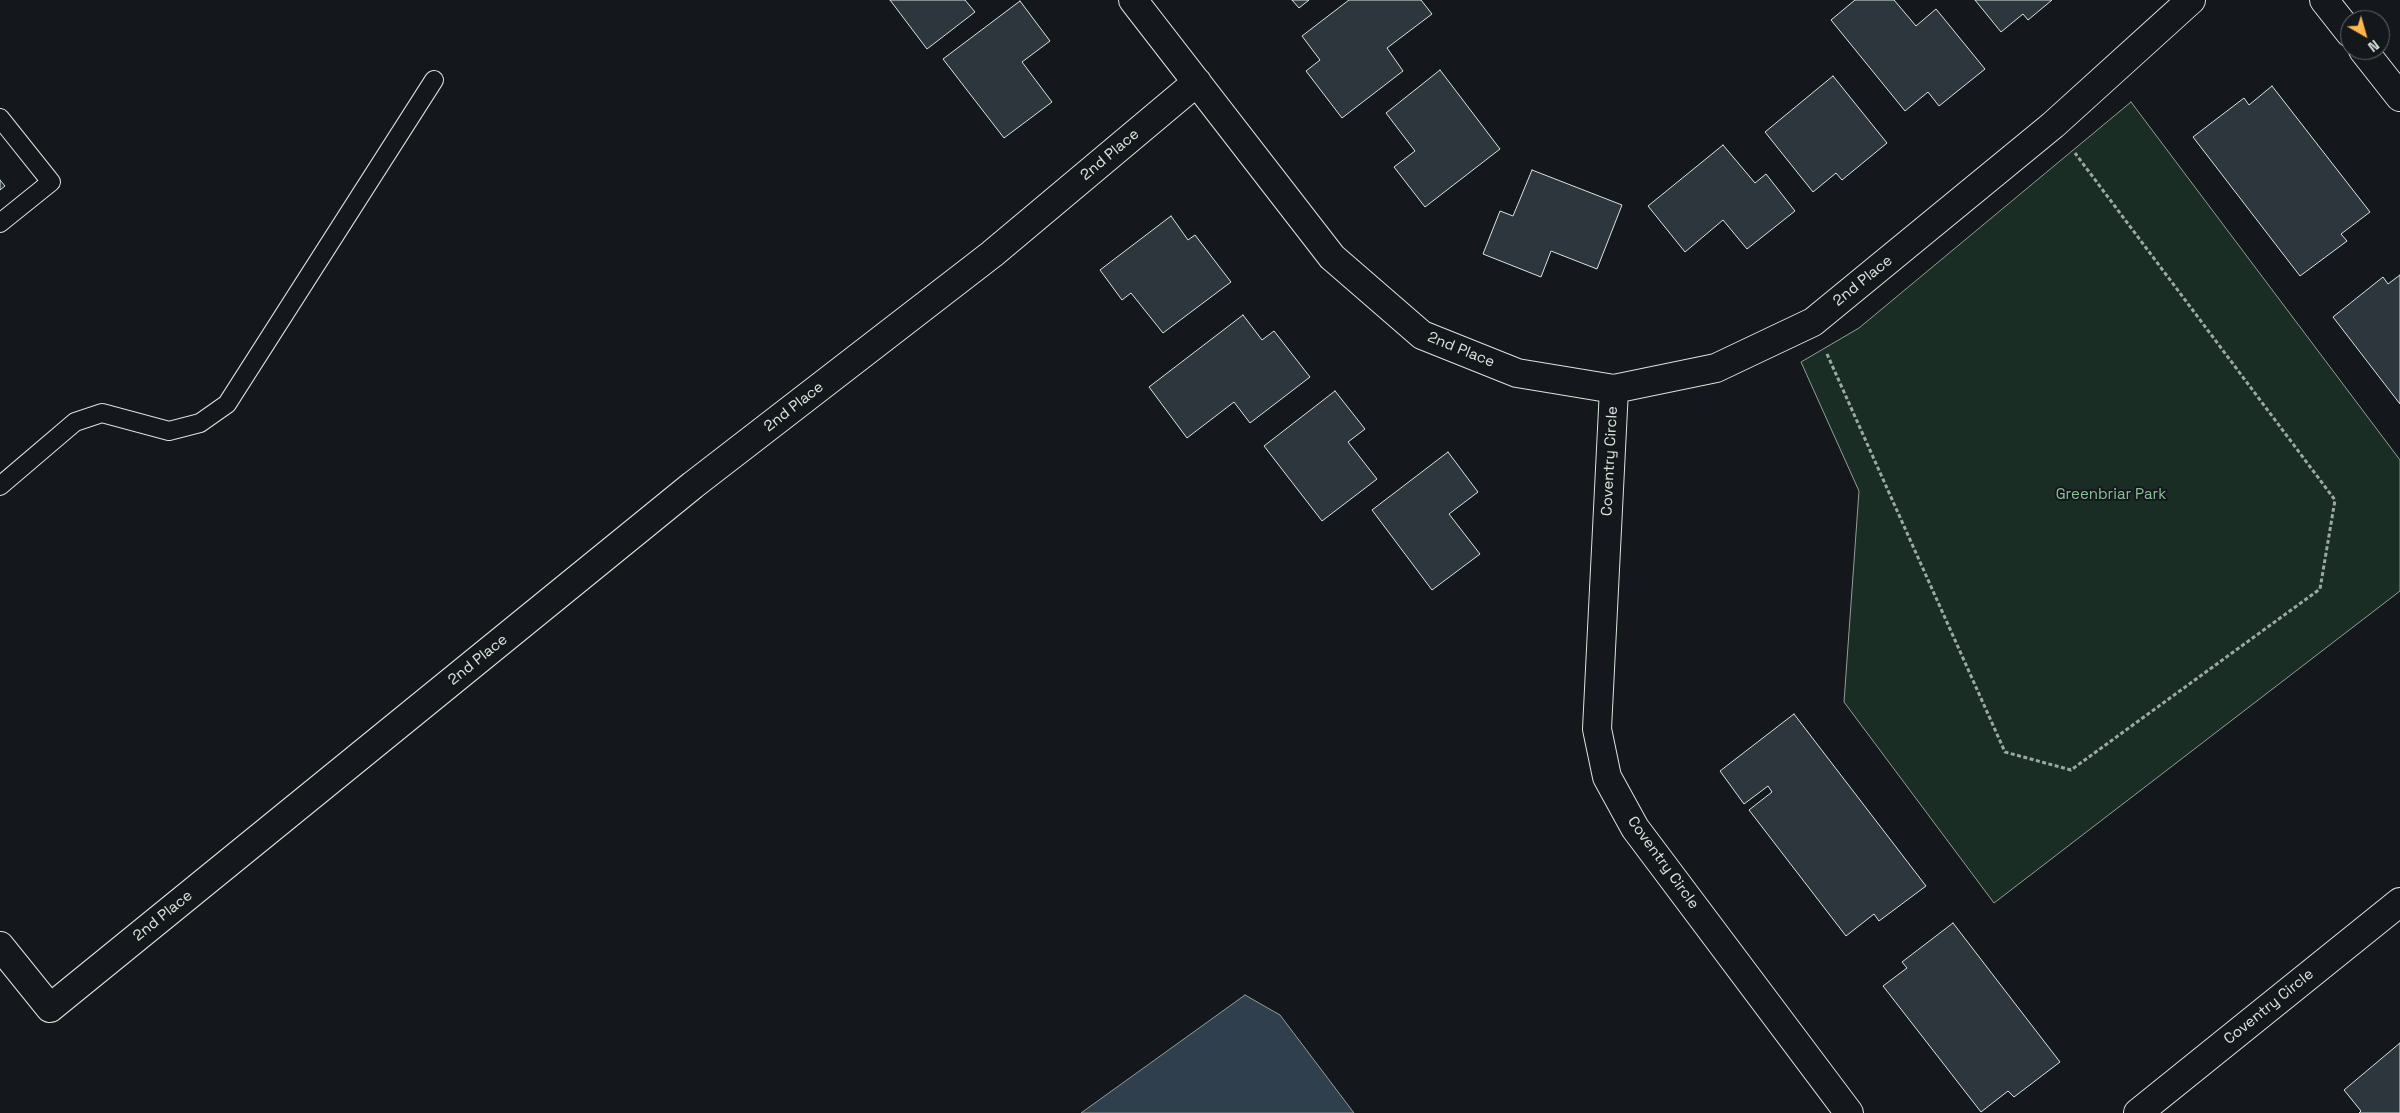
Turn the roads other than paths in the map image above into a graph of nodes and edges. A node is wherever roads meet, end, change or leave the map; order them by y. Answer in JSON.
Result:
{"nodes":[{"id":1,"x":1133,"y":0,"type":"edge"},
{"id":2,"x":2191,"y":0,"type":"edge"},
{"id":3,"x":2324,"y":0,"type":"edge"},
{"id":4,"x":2340,"y":20,"type":"edge"},
{"id":5,"x":2371,"y":60,"type":"edge"},
{"id":6,"x":434,"y":80,"type":"dead end"},
{"id":7,"x":1196,"y":82,"type":"junction"},
{"id":8,"x":2400,"y":97,"type":"edge"},
{"id":9,"x":0,"y":118,"type":"edge"},
{"id":10,"x":0,"y":223,"type":"edge"},
{"id":11,"x":1614,"y":389,"type":"junction"},
{"id":12,"x":0,"y":486,"type":"edge"},
{"id":13,"x":2400,"y":902,"type":"edge"},
{"id":14,"x":0,"y":946,"type":"edge"},
{"id":15,"x":1849,"y":1113,"type":"edge"},
{"id":16,"x":2138,"y":1113,"type":"edge"}],
"edges":[{"from":1,"to":7,"type":"street"},
{"from":2,"to":11,"type":"street","name":"2nd Place"},
{"from":3,"to":4,"type":"street"},
{"from":5,"to":8,"type":"street"},
{"from":6,"to":12,"type":"lane"},
{"from":7,"to":11,"type":"street","name":"2nd Place"},
{"from":7,"to":14,"type":"street","name":"2nd Place"},
{"from":9,"to":10,"type":"lane"},
{"from":11,"to":15,"type":"street","name":"Coventry Circle"},
{"from":13,"to":16,"type":"street","name":"Coventry Circle"}]}
